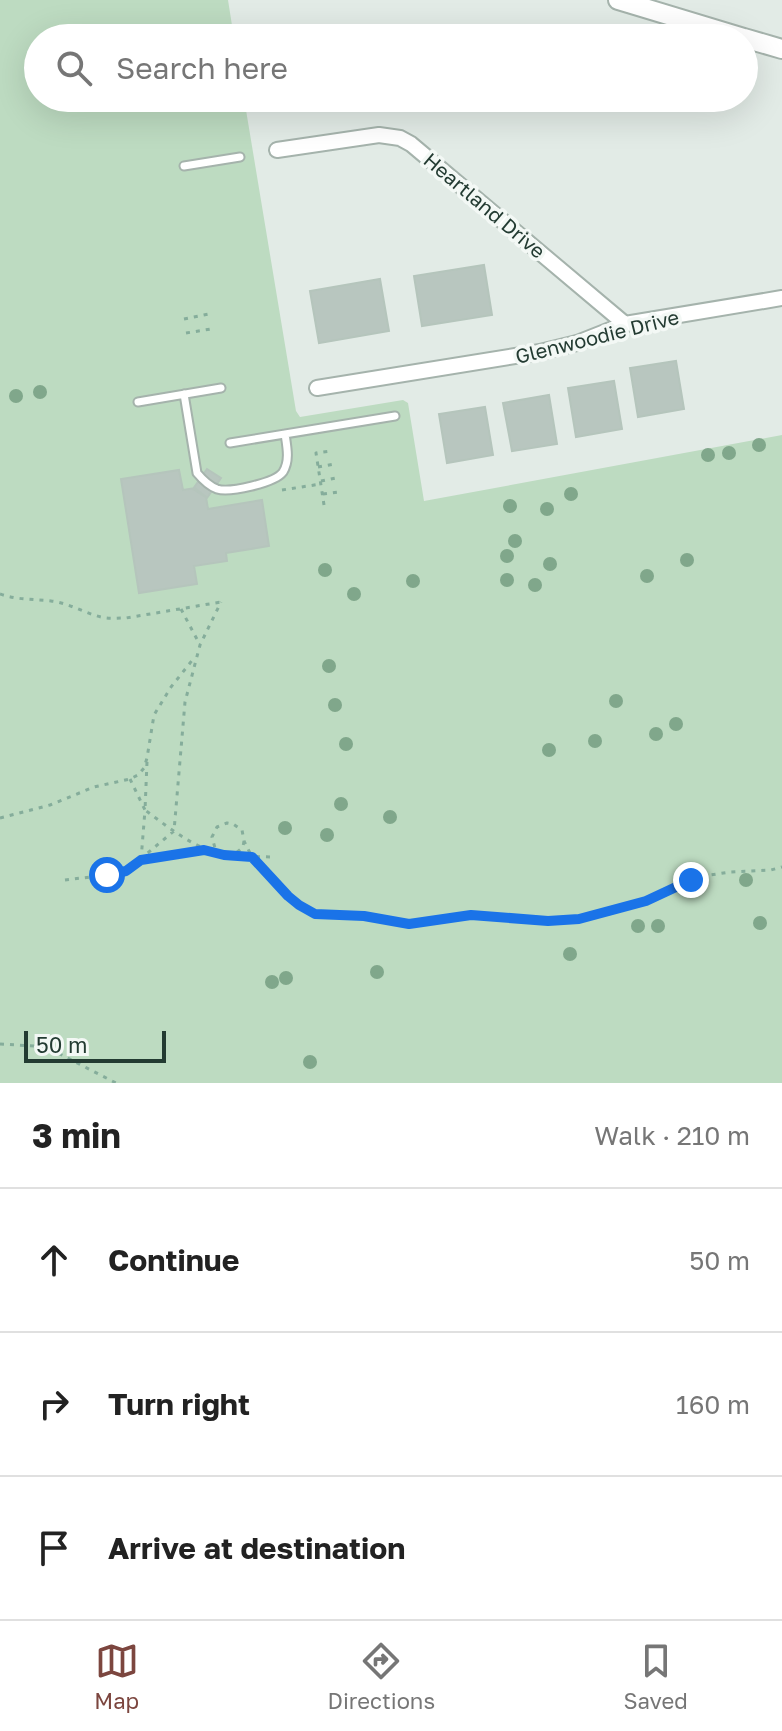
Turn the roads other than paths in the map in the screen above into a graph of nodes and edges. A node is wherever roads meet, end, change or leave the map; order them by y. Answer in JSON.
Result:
{"nodes":[{"id":1,"x":618,"y":0,"type":"edge"},
{"id":2,"x":698,"y":24,"type":"edge"},
{"id":3,"x":758,"y":42,"type":"edge"},
{"id":4,"x":782,"y":49,"type":"edge"},
{"id":5,"x":277,"y":150,"type":"dead end"},
{"id":6,"x":240,"y":157,"type":"dead end"},
{"id":7,"x":184,"y":166,"type":"dead end"},
{"id":8,"x":782,"y":298,"type":"edge"},
{"id":9,"x":625,"y":324,"type":"junction"},
{"id":10,"x":221,"y":388,"type":"dead end"},
{"id":11,"x":317,"y":388,"type":"dead end"},
{"id":12,"x":184,"y":394,"type":"junction"},
{"id":13,"x":138,"y":402,"type":"dead end"},
{"id":14,"x":395,"y":416,"type":"dead end"},
{"id":15,"x":285,"y":434,"type":"junction"},
{"id":16,"x":230,"y":443,"type":"dead end"}],
"edges":[{"from":1,"to":2,"type":"street"},
{"from":3,"to":4,"type":"street"},
{"from":5,"to":9,"type":"street","name":"Heartland Drive"},
{"from":6,"to":7,"type":"lane"},
{"from":8,"to":9,"type":"street","name":"Glenwoodie Drive"},
{"from":9,"to":11,"type":"street","name":"Glenwoodie Drive"},
{"from":10,"to":12,"type":"lane"},
{"from":12,"to":13,"type":"lane"},
{"from":12,"to":15,"type":"lane"},
{"from":14,"to":15,"type":"lane"},
{"from":15,"to":16,"type":"lane"}]}
